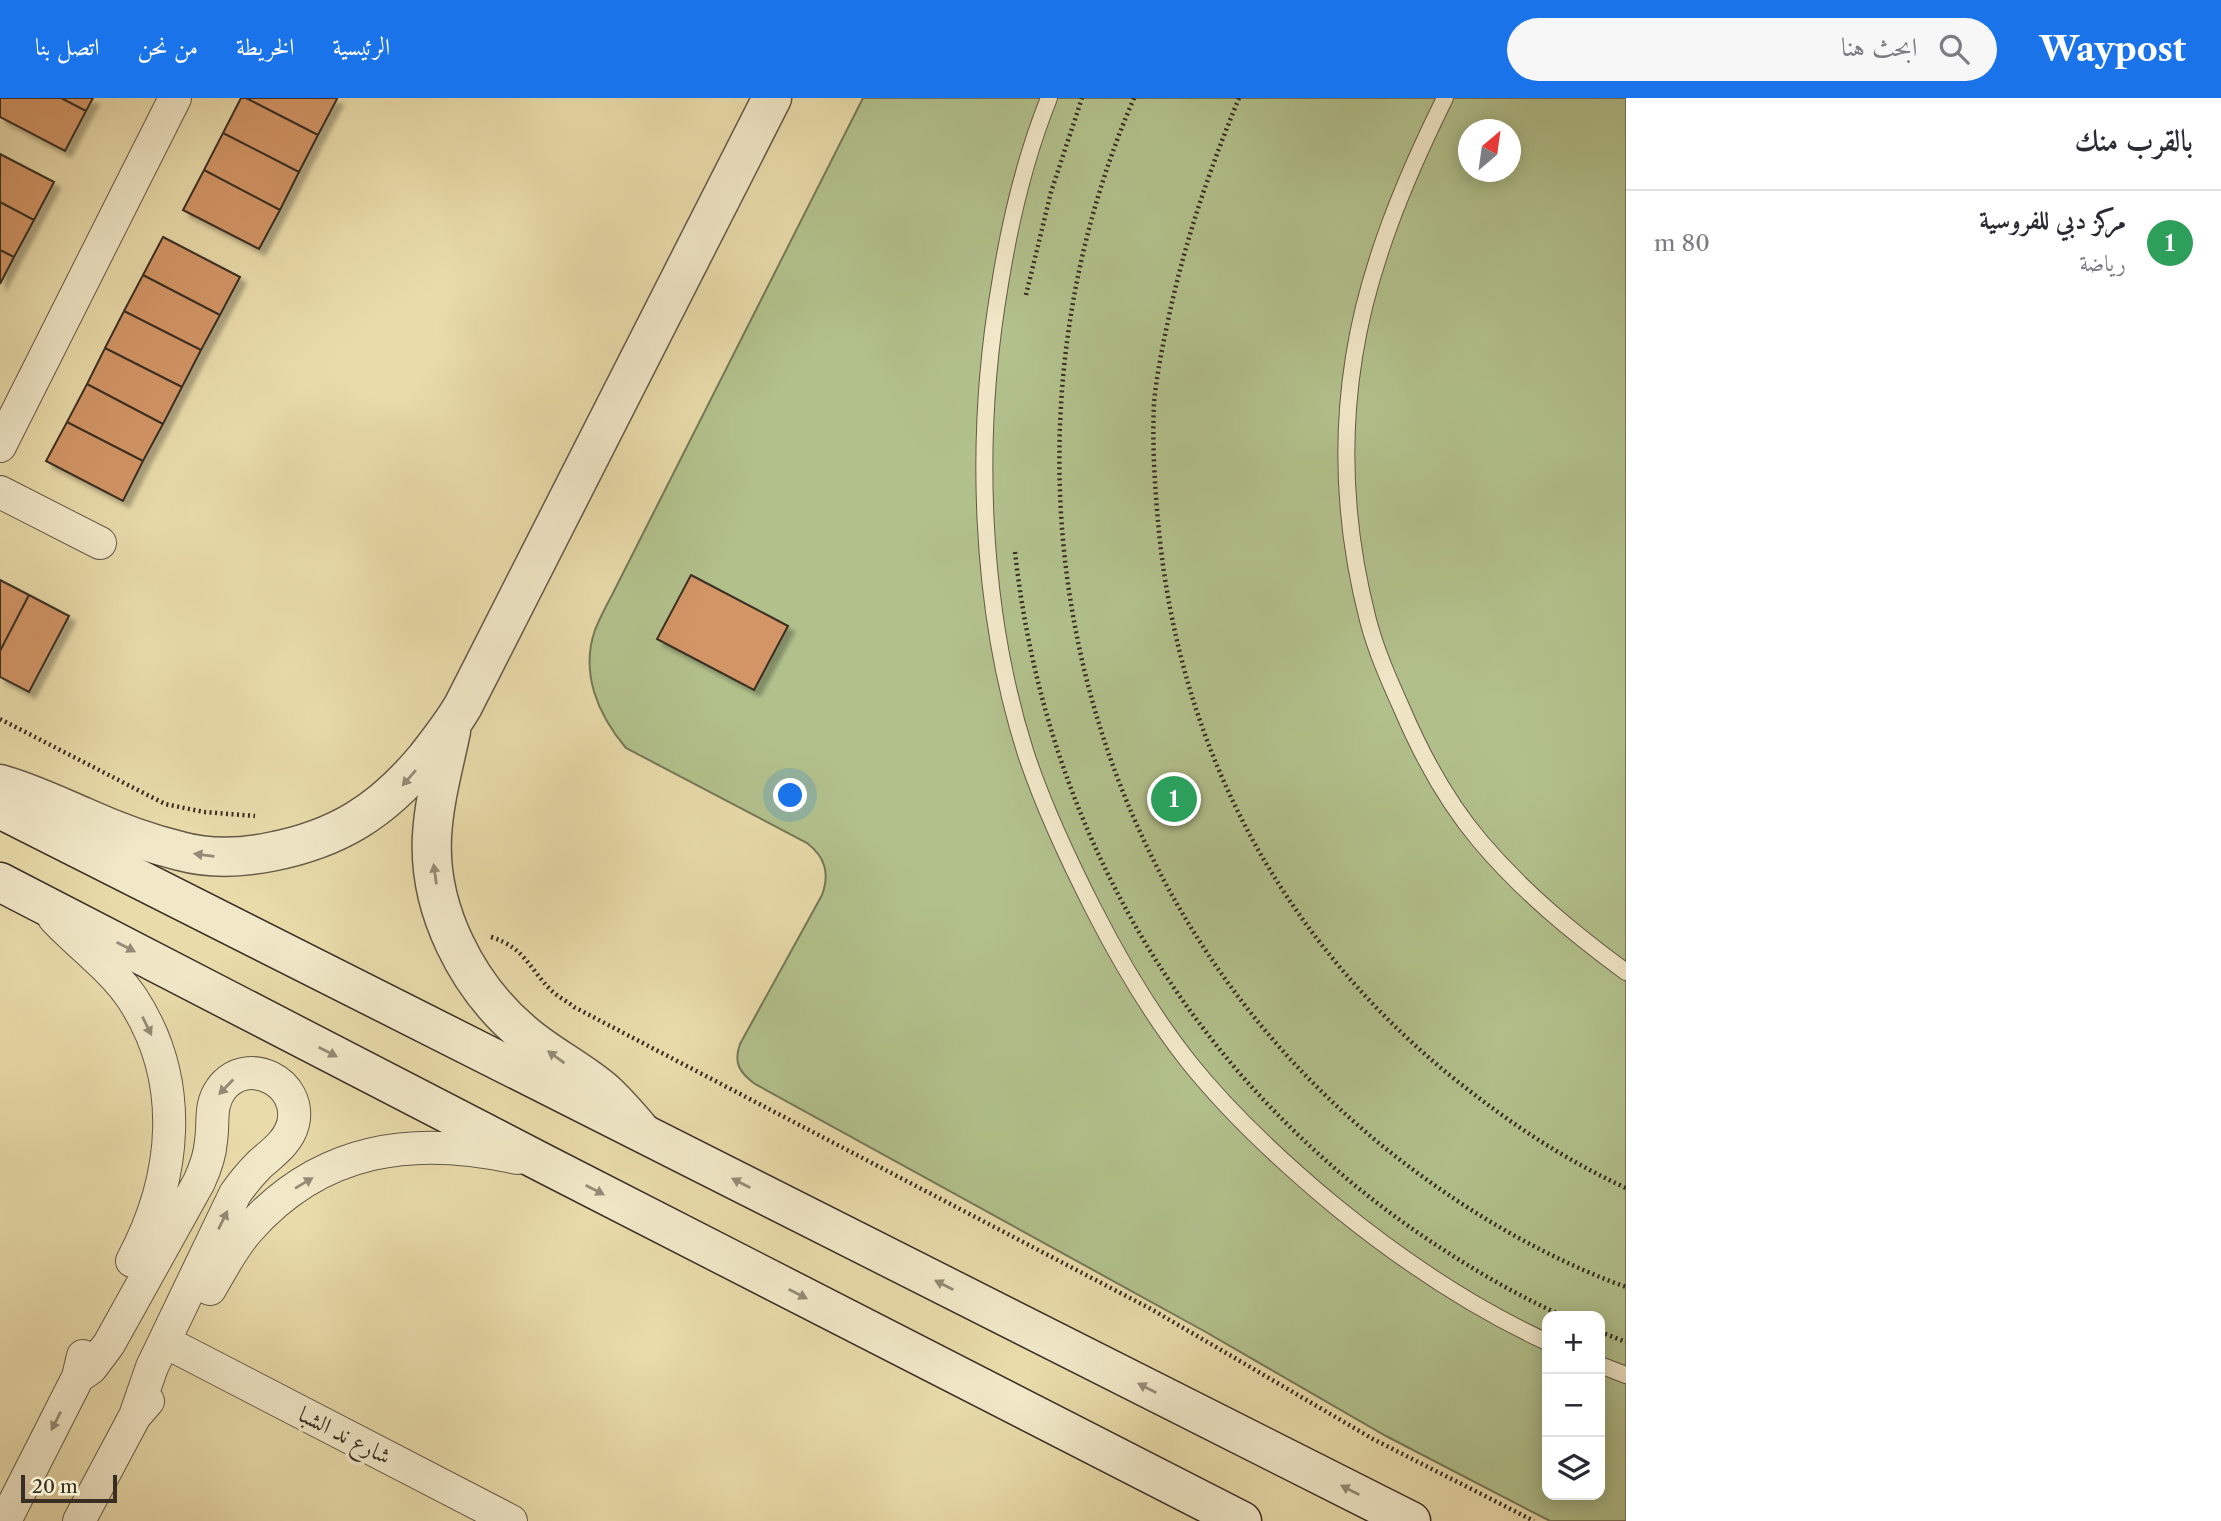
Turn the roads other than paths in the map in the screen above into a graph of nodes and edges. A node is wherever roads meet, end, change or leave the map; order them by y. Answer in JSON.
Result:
{"nodes":[{"id":1,"x":175,"y":98,"type":"edge"},
{"id":2,"x":772,"y":98,"type":"edge"},
{"id":3,"x":1049,"y":98,"type":"edge"},
{"id":4,"x":1445,"y":98,"type":"edge"},
{"id":5,"x":0,"y":446,"type":"edge"},
{"id":6,"x":0,"y":492,"type":"edge"},
{"id":7,"x":100,"y":543,"type":"dead end"},
{"id":8,"x":452,"y":725,"type":"junction"},
{"id":9,"x":0,"y":784,"type":"edge"},
{"id":10,"x":0,"y":809,"type":"edge"},
{"id":11,"x":0,"y":882,"type":"edge"},
{"id":12,"x":38,"y":902,"type":"junction"},
{"id":13,"x":1626,"y":972,"type":"edge"},
{"id":14,"x":644,"y":1134,"type":"junction"},
{"id":15,"x":543,"y":1163,"type":"junction"},
{"id":16,"x":1542,"y":1339,"type":"edge"},
{"id":17,"x":179,"y":1349,"type":"junction"},
{"id":18,"x":1605,"y":1367,"type":"edge"},
{"id":19,"x":1626,"y":1375,"type":"edge"},
{"id":20,"x":78,"y":1377,"type":"junction"},
{"id":21,"x":135,"y":1416,"type":"junction"},
{"id":22,"x":5,"y":1521,"type":"edge"},
{"id":23,"x":79,"y":1521,"type":"edge"},
{"id":24,"x":511,"y":1521,"type":"edge"},
{"id":25,"x":1242,"y":1521,"type":"edge"},
{"id":26,"x":1411,"y":1521,"type":"edge"}],
"edges":[{"from":1,"to":5,"type":"street"},
{"from":2,"to":8,"type":"main road"},
{"from":3,"to":16,"type":"lane"},
{"from":4,"to":13,"type":"lane"},
{"from":6,"to":7,"type":"street"},
{"from":8,"to":9,"type":"main road","one_way":true},
{"from":14,"to":8,"type":"main road","one_way":true},
{"from":10,"to":14,"type":"main road"},
{"from":11,"to":12,"type":"main road"},
{"from":12,"to":15,"type":"main road","one_way":true},
{"from":12,"to":20,"type":"street","one_way":true},
{"from":26,"to":14,"type":"main road","one_way":true},
{"from":17,"to":15,"type":"street","one_way":true},
{"from":15,"to":25,"type":"main road","one_way":true},
{"from":17,"to":21,"type":"street"},
{"from":17,"to":24,"type":"street","name":"شارع ند الشبا"},
{"from":18,"to":19,"type":"lane"},
{"from":21,"to":20,"type":"street","one_way":true},
{"from":20,"to":22,"type":"street","one_way":true},
{"from":21,"to":23,"type":"street"}]}
